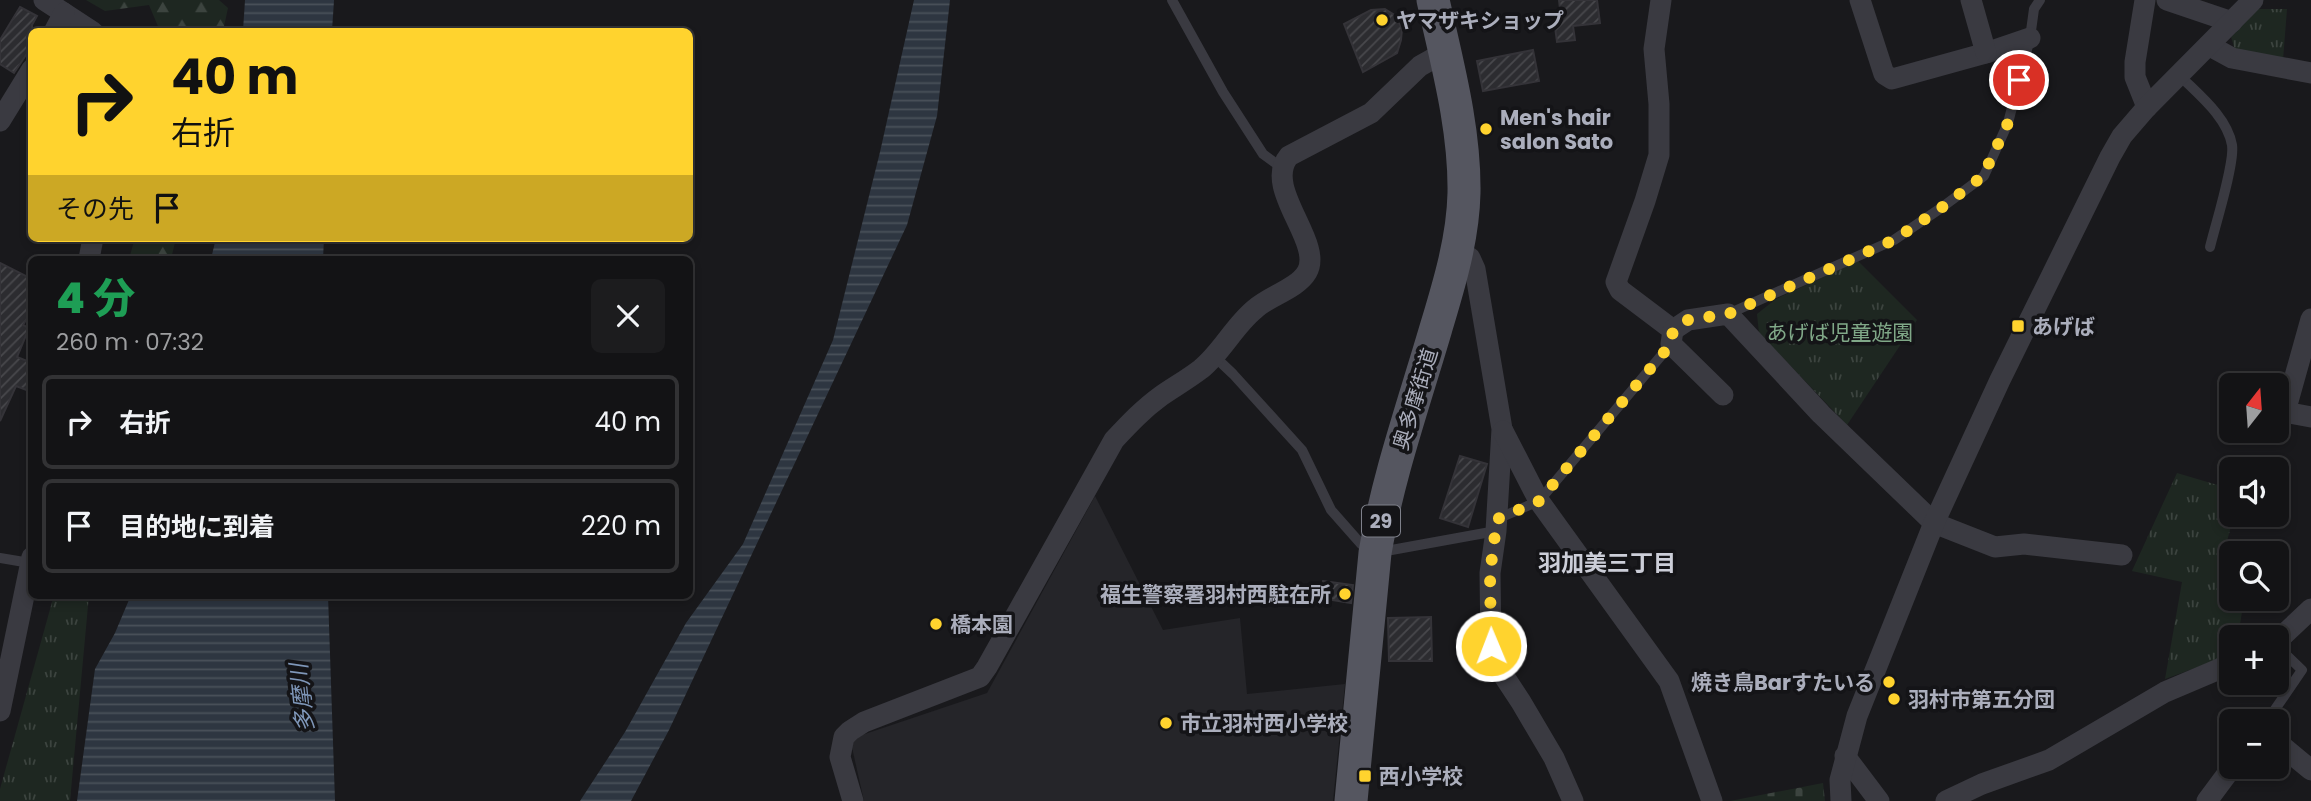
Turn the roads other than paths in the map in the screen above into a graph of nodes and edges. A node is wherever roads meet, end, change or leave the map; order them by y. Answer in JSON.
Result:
{"nodes":[{"id":1,"x":44,"y":0,"type":"edge"},
{"id":2,"x":1172,"y":0,"type":"edge"},
{"id":3,"x":1433,"y":0,"type":"edge"},
{"id":4,"x":1661,"y":0,"type":"edge"},
{"id":5,"x":1860,"y":0,"type":"edge"},
{"id":6,"x":1971,"y":0,"type":"edge"},
{"id":7,"x":2040,"y":0,"type":"edge"},
{"id":8,"x":2145,"y":0,"type":"edge"},
{"id":9,"x":2167,"y":0,"type":"edge"},
{"id":10,"x":2253,"y":0,"type":"edge"},
{"id":11,"x":59,"y":22,"type":"edge"},
{"id":12,"x":2232,"y":22,"type":"junction"},
{"id":13,"x":79,"y":28,"type":"edge"},
{"id":14,"x":2030,"y":38,"type":"junction"},
{"id":15,"x":2210,"y":46,"type":"junction"},
{"id":16,"x":1445,"y":52,"type":"junction"},
{"id":17,"x":1986,"y":53,"type":"junction"},
{"id":18,"x":2311,"y":74,"type":"edge"},
{"id":19,"x":28,"y":76,"type":"edge"},
{"id":20,"x":2180,"y":76,"type":"junction"},
{"id":21,"x":2147,"y":107,"type":"junction"},
{"id":22,"x":0,"y":121,"type":"edge"},
{"id":23,"x":1282,"y":168,"type":"junction"},
{"id":24,"x":2210,"y":247,"type":"dead end"},
{"id":25,"x":1457,"y":250,"type":"junction"},
{"id":26,"x":1728,"y":314,"type":"junction"},
{"id":27,"x":2311,"y":319,"type":"edge"},
{"id":28,"x":1672,"y":337,"type":"junction"},
{"id":29,"x":1214,"y":356,"type":"junction"},
{"id":30,"x":1723,"y":395,"type":"dead end"},
{"id":31,"x":2311,"y":417,"type":"edge"},
{"id":32,"x":1502,"y":429,"type":"junction"},
{"id":33,"x":1539,"y":501,"type":"junction"},
{"id":34,"x":1934,"y":523,"type":"junction"},
{"id":35,"x":1496,"y":525,"type":"junction"},
{"id":36,"x":1376,"y":553,"type":"junction"},
{"id":37,"x":2122,"y":555,"type":"dead end"},
{"id":38,"x":0,"y":558,"type":"edge"},
{"id":39,"x":28,"y":560,"type":"edge"},
{"id":40,"x":28,"y":575,"type":"edge"},
{"id":41,"x":2311,"y":609,"type":"edge"},
{"id":42,"x":2289,"y":632,"type":"edge"},
{"id":43,"x":2289,"y":656,"type":"edge"},
{"id":44,"x":2219,"y":669,"type":"edge"},
{"id":45,"x":2289,"y":689,"type":"edge"},
{"id":46,"x":0,"y":711,"type":"edge"},
{"id":47,"x":2289,"y":752,"type":"edge"},
{"id":48,"x":1845,"y":756,"type":"junction"},
{"id":49,"x":2311,"y":770,"type":"edge"},
{"id":50,"x":2223,"y":779,"type":"edge"},
{"id":51,"x":853,"y":801,"type":"edge"},
{"id":52,"x":1350,"y":801,"type":"edge"},
{"id":53,"x":1573,"y":801,"type":"edge"},
{"id":54,"x":1712,"y":801,"type":"edge"},
{"id":55,"x":1841,"y":801,"type":"edge"},
{"id":56,"x":1880,"y":801,"type":"edge"},
{"id":57,"x":1946,"y":801,"type":"edge"},
{"id":58,"x":2207,"y":801,"type":"edge"}],
"edges":[{"from":1,"to":11,"type":"street"},
{"from":2,"to":23,"type":"lane"},
{"from":3,"to":16,"type":"main road","name":"奥多摩街道","number":"29"},
{"from":4,"to":28,"type":"street"},
{"from":5,"to":17,"type":"street"},
{"from":6,"to":17,"type":"street"},
{"from":7,"to":14,"type":"lane"},
{"from":8,"to":21,"type":"street"},
{"from":9,"to":12,"type":"street"},
{"from":10,"to":12,"type":"street"},
{"from":11,"to":13,"type":"street"},
{"from":12,"to":15,"type":"street"},
{"from":14,"to":17,"type":"street"},
{"from":14,"to":26,"type":"lane"},
{"from":15,"to":18,"type":"street"},
{"from":15,"to":20,"type":"street"},
{"from":16,"to":23,"type":"street"},
{"from":16,"to":25,"type":"main road","name":"奥多摩街道","number":"29"},
{"from":19,"to":22,"type":"street"},
{"from":20,"to":21,"type":"street"},
{"from":20,"to":24,"type":"lane"},
{"from":21,"to":34,"type":"street"},
{"from":23,"to":29,"type":"street"},
{"from":25,"to":32,"type":"street"},
{"from":25,"to":36,"type":"main road","name":"奥多摩街道","number":"29"},
{"from":26,"to":28,"type":"street"},
{"from":26,"to":34,"type":"street"},
{"from":27,"to":31,"type":"street"},
{"from":28,"to":30,"type":"street"},
{"from":28,"to":33,"type":"lane"},
{"from":29,"to":36,"type":"lane"},
{"from":29,"to":51,"type":"street"},
{"from":32,"to":33,"type":"street"},
{"from":32,"to":35,"type":"street"},
{"from":33,"to":35,"type":"lane"},
{"from":33,"to":54,"type":"street"},
{"from":34,"to":37,"type":"street"},
{"from":34,"to":48,"type":"street"},
{"from":35,"to":36,"type":"lane"},
{"from":35,"to":53,"type":"street"},
{"from":36,"to":52,"type":"main road","name":"奥多摩街道","number":"29"},
{"from":38,"to":39,"type":"lane"},
{"from":40,"to":46,"type":"street"},
{"from":41,"to":42,"type":"street"},
{"from":43,"to":45,"type":"lane"},
{"from":44,"to":57,"type":"street"},
{"from":47,"to":49,"type":"street"},
{"from":48,"to":55,"type":"street"},
{"from":48,"to":56,"type":"street"},
{"from":50,"to":58,"type":"street"}]}
